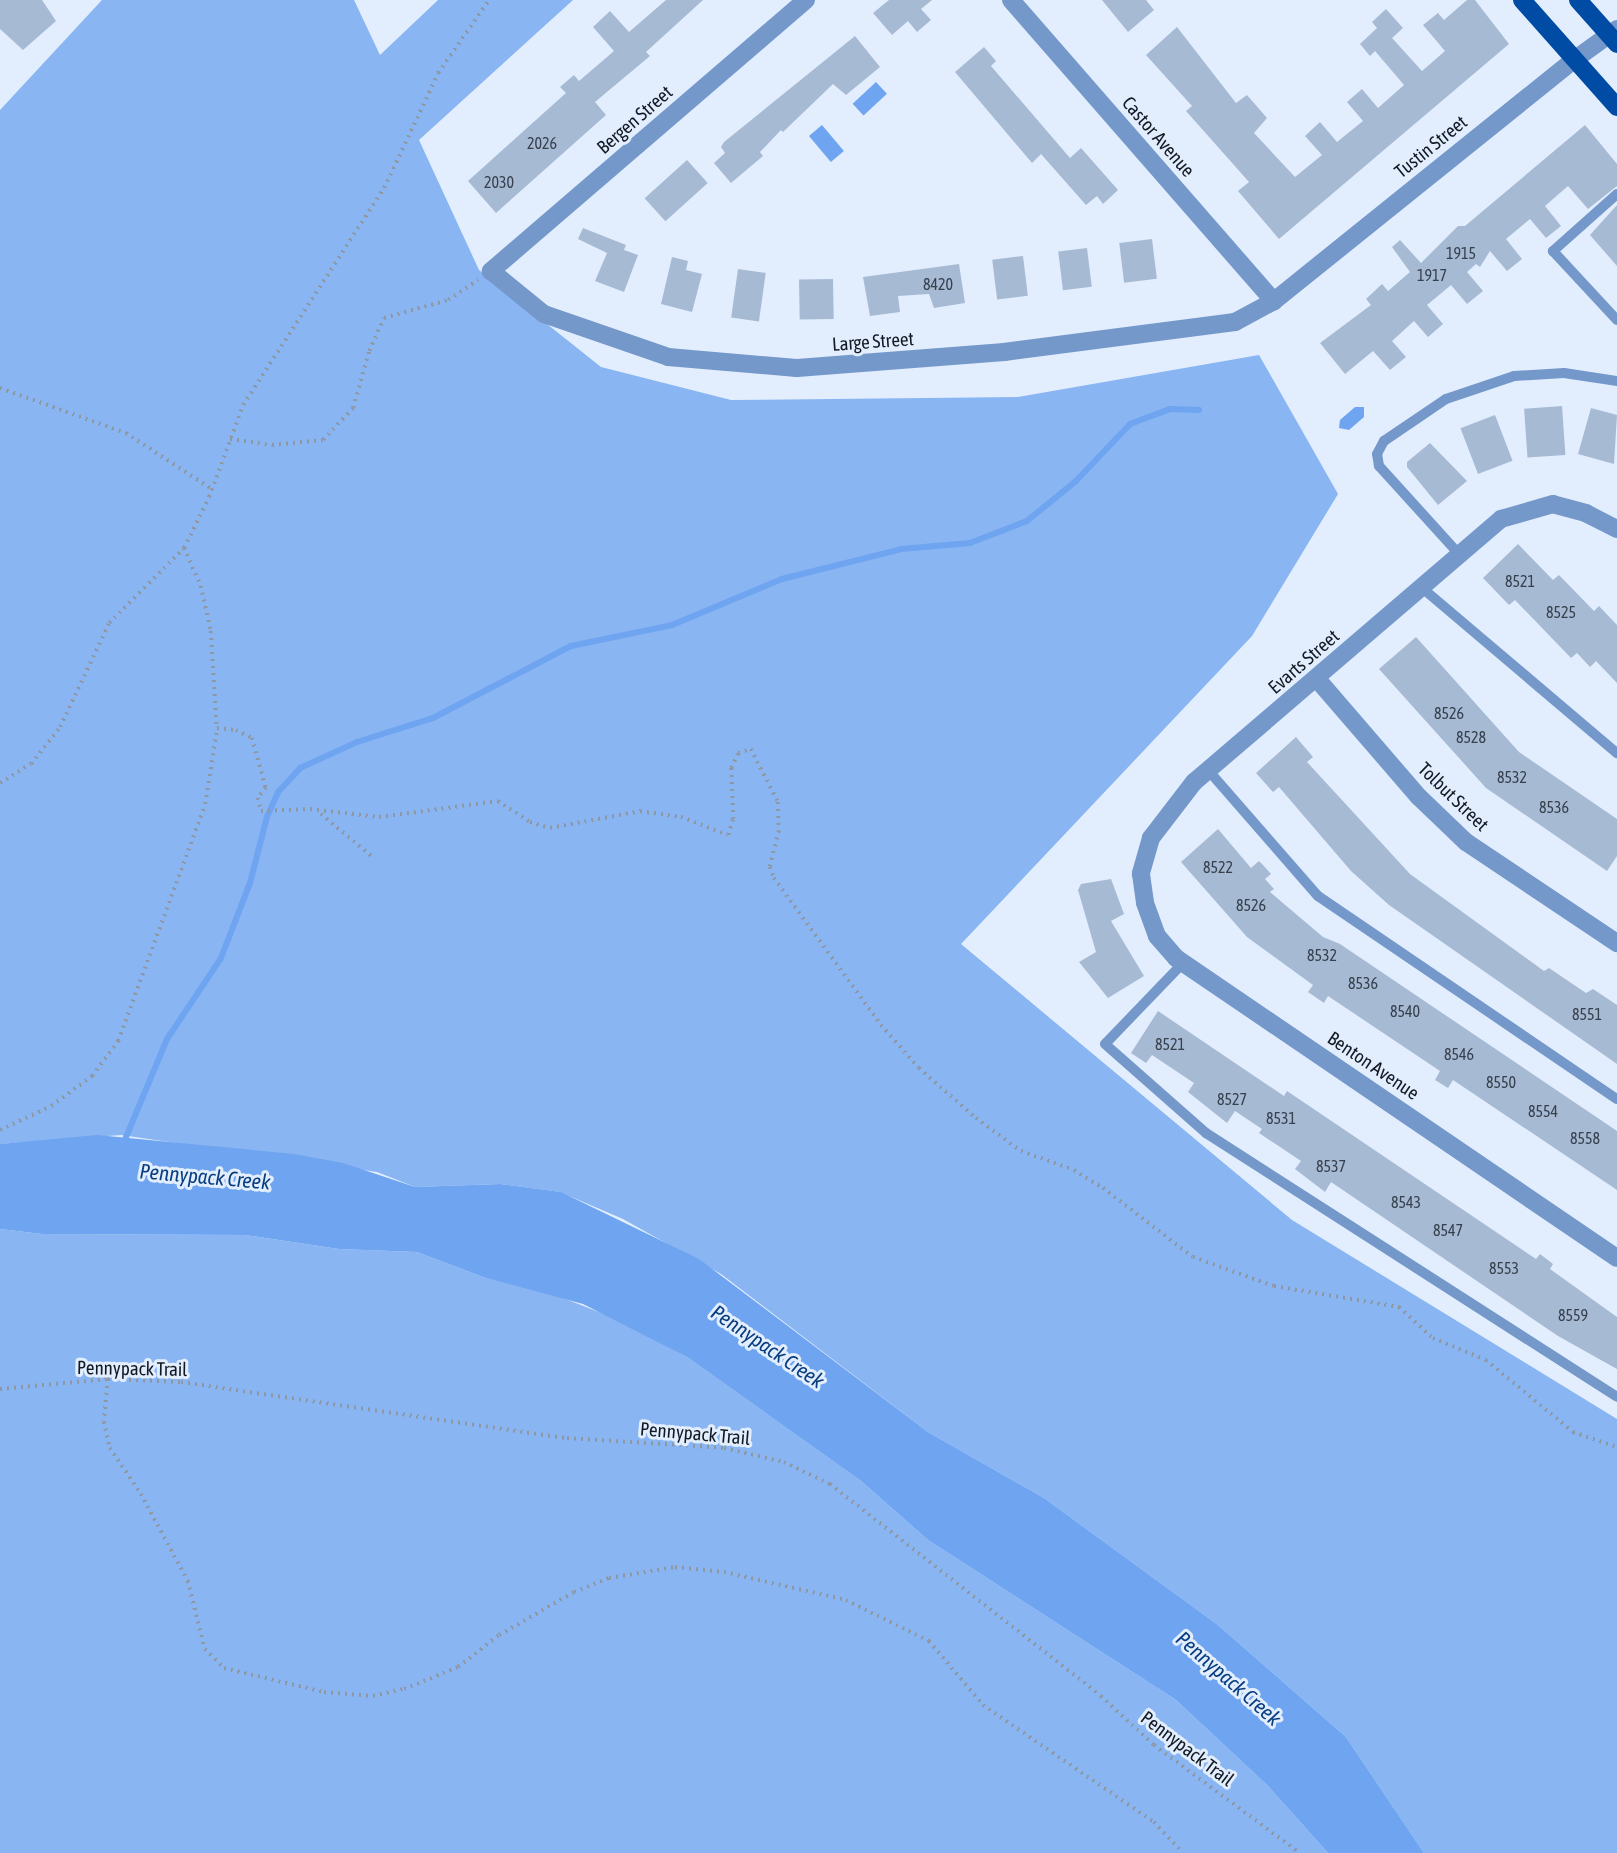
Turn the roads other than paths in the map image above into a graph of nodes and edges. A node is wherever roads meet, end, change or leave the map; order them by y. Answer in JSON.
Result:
{"nodes":[{"id":1,"x":806,"y":0,"type":"edge"},
{"id":2,"x":1011,"y":0,"type":"edge"},
{"id":3,"x":1522,"y":0,"type":"edge"},
{"id":4,"x":1578,"y":0,"type":"edge"},
{"id":5,"x":1614,"y":36,"type":"edge"},
{"id":6,"x":1574,"y":60,"type":"junction"},
{"id":7,"x":1617,"y":107,"type":"edge"},
{"id":8,"x":1617,"y":194,"type":"edge"},
{"id":9,"x":491,"y":271,"type":"joint"},
{"id":10,"x":1273,"y":302,"type":"junction"},
{"id":11,"x":1617,"y":320,"type":"edge"},
{"id":12,"x":1617,"y":381,"type":"edge"},
{"id":13,"x":1617,"y":529,"type":"edge"},
{"id":14,"x":1458,"y":553,"type":"junction"},
{"id":15,"x":1421,"y":587,"type":"junction"},
{"id":16,"x":1317,"y":679,"type":"junction"},
{"id":17,"x":1617,"y":753,"type":"edge"},
{"id":18,"x":1208,"y":770,"type":"junction"},
{"id":19,"x":1142,"y":881,"type":"joint"},
{"id":20,"x":1617,"y":943,"type":"edge"},
{"id":21,"x":1184,"y":963,"type":"junction"},
{"id":22,"x":1617,"y":1099,"type":"edge"},
{"id":23,"x":1617,"y":1258,"type":"edge"},
{"id":24,"x":1617,"y":1396,"type":"edge"}],
"edges":[{"from":1,"to":9,"type":"street","name":"Bergen Street"},
{"from":2,"to":10,"type":"street","name":"Castor Avenue"},
{"from":3,"to":6,"type":"main road"},
{"from":4,"to":5,"type":"main road"},
{"from":5,"to":6,"type":"street","name":"Tustin Street"},
{"from":6,"to":7,"type":"main road"},
{"from":6,"to":10,"type":"street","name":"Tustin Street"},
{"from":8,"to":11,"type":"lane"},
{"from":9,"to":10,"type":"street","name":"Large Street"},
{"from":12,"to":14,"type":"lane"},
{"from":13,"to":14,"type":"street","name":"Evarts Street"},
{"from":14,"to":15,"type":"street","name":"Evarts Street"},
{"from":15,"to":16,"type":"street","name":"Evarts Street"},
{"from":15,"to":17,"type":"lane"},
{"from":16,"to":18,"type":"street","name":"Evarts Street"},
{"from":16,"to":20,"type":"street","name":"Tolbut Street"},
{"from":18,"to":19,"type":"street","name":"Evarts Street"},
{"from":18,"to":22,"type":"lane"},
{"from":19,"to":21,"type":"street","name":"Benton Avenue"},
{"from":21,"to":23,"type":"street","name":"Benton Avenue"},
{"from":21,"to":24,"type":"lane"}]}
